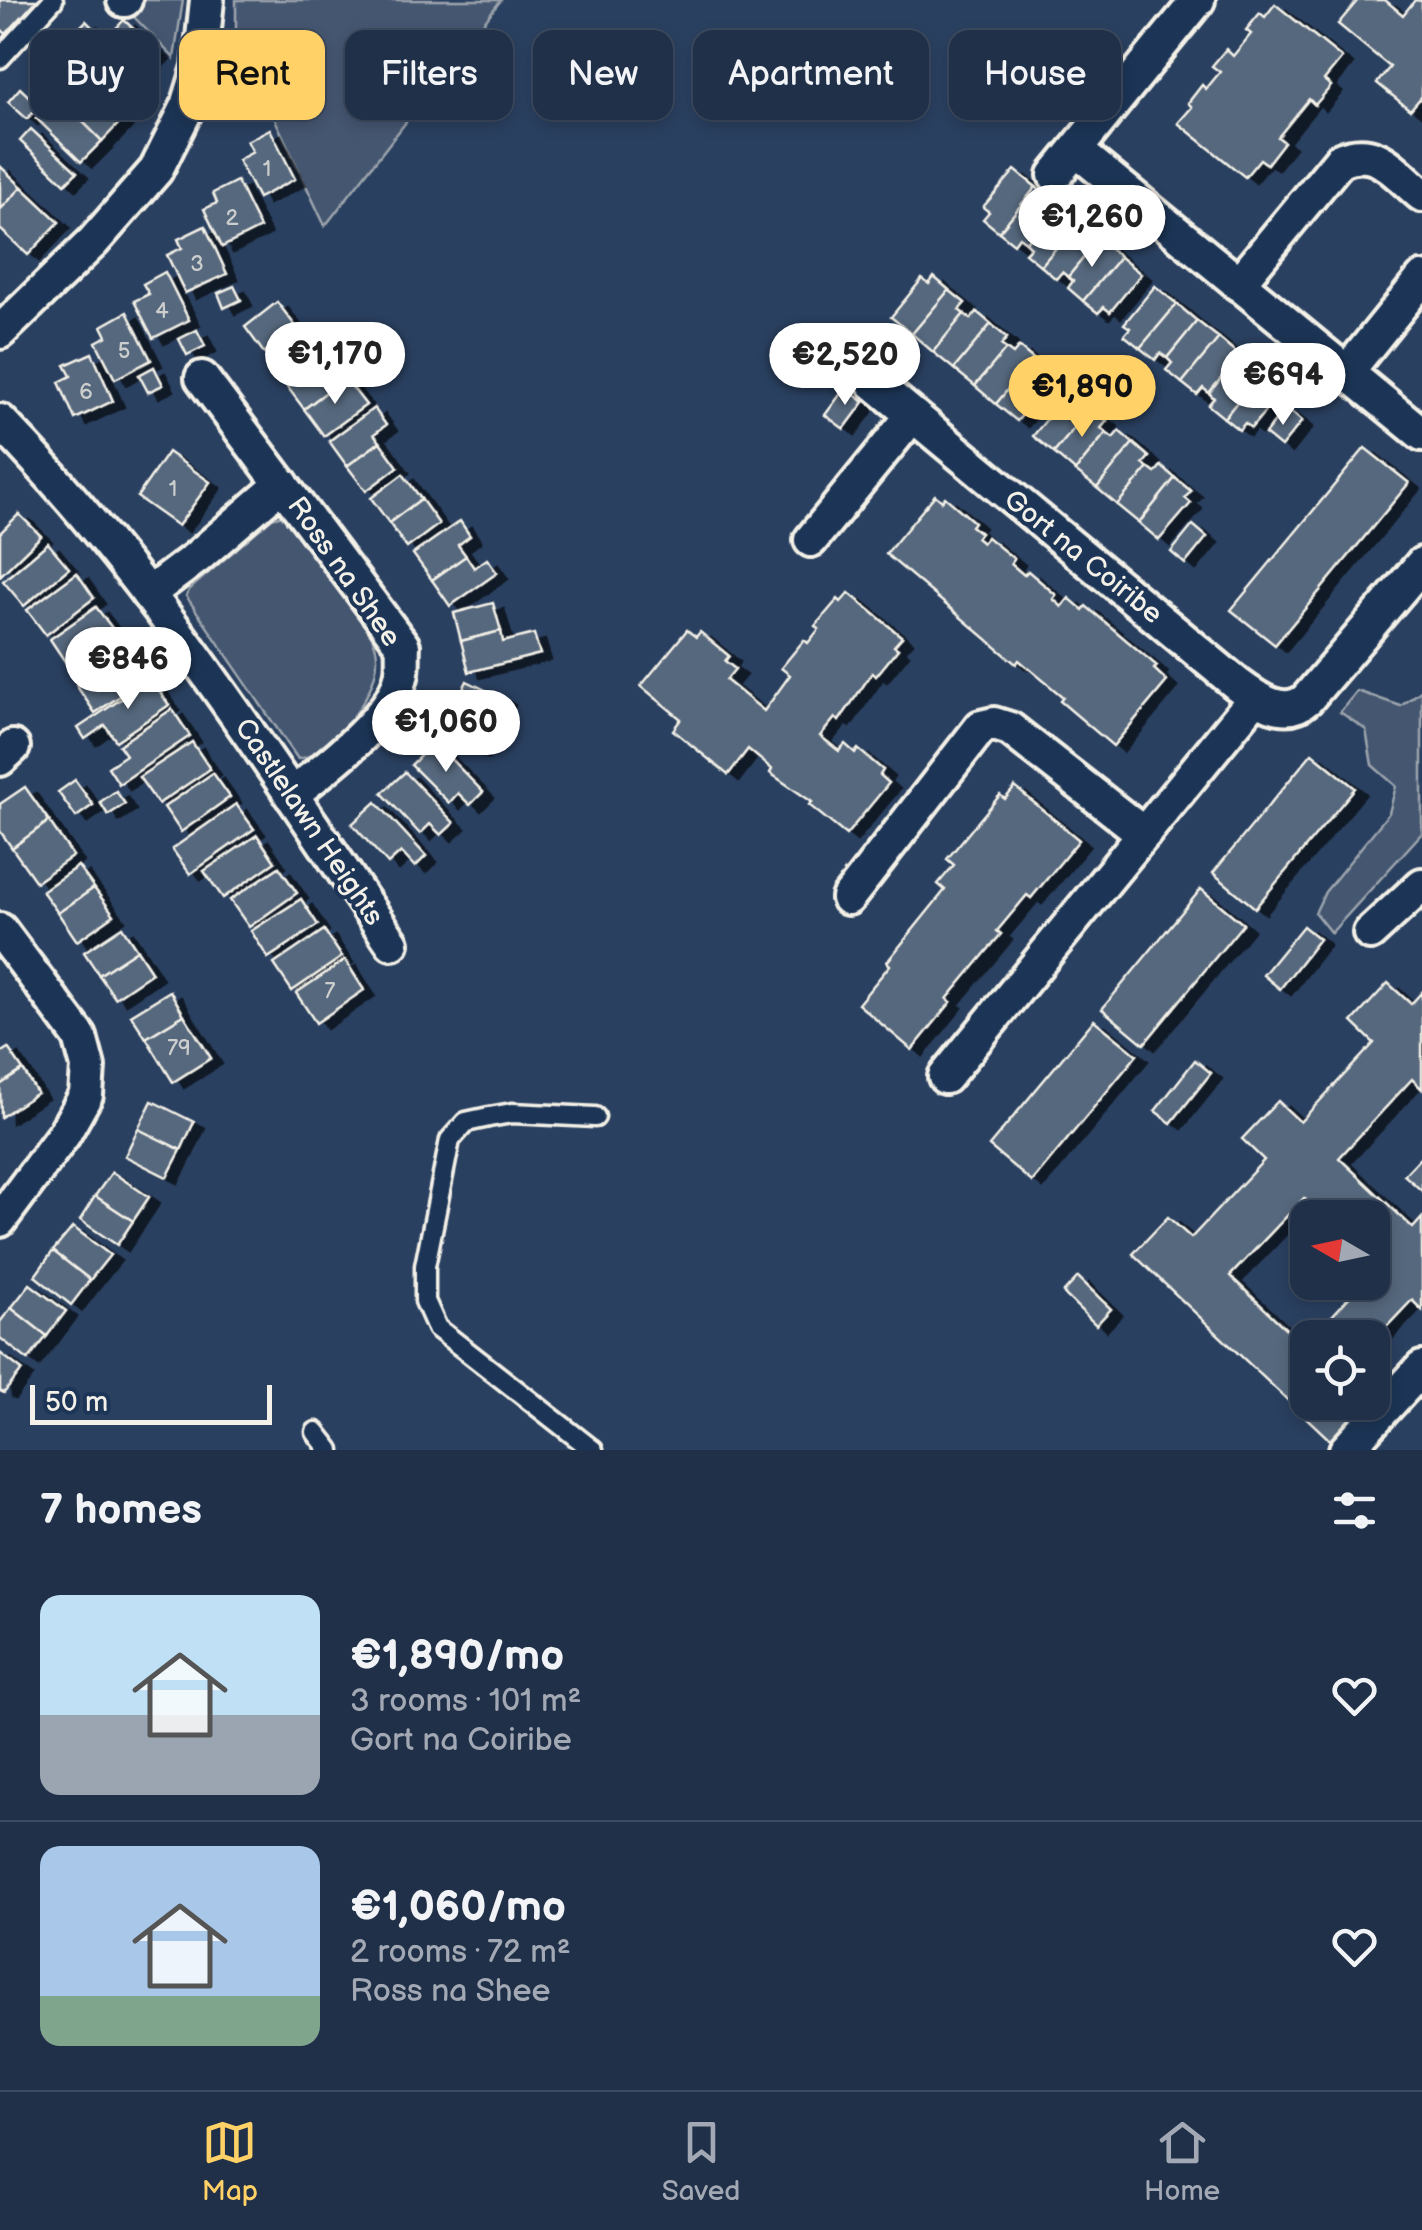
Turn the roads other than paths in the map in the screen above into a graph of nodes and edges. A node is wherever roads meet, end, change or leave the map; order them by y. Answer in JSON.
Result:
{"nodes":[{"id":1,"x":54,"y":0,"type":"edge"},
{"id":2,"x":207,"y":0,"type":"edge"},
{"id":3,"x":1198,"y":0,"type":"edge"},
{"id":4,"x":0,"y":58,"type":"edge"},
{"id":5,"x":1422,"y":194,"type":"edge"},
{"id":6,"x":1422,"y":279,"type":"edge"},
{"id":7,"x":1238,"y":284,"type":"junction"},
{"id":8,"x":5,"y":317,"type":"edge"},
{"id":9,"x":1346,"y":373,"type":"junction"},
{"id":10,"x":202,"y":378,"type":"dead end"},
{"id":11,"x":874,"y":382,"type":"dead end"},
{"id":12,"x":912,"y":416,"type":"junction"},
{"id":13,"x":0,"y":421,"type":"edge"},
{"id":14,"x":1422,"y":434,"type":"edge"},
{"id":15,"x":282,"y":484,"type":"junction"},
{"id":16,"x":811,"y":540,"type":"dead end"},
{"id":17,"x":1422,"y":564,"type":"edge"},
{"id":18,"x":148,"y":594,"type":"junction"},
{"id":19,"x":1255,"y":698,"type":"junction"},
{"id":20,"x":291,"y":796,"type":"junction"},
{"id":21,"x":1144,"y":834,"type":"junction"},
{"id":22,"x":1422,"y":885,"type":"edge"},
{"id":23,"x":848,"y":898,"type":"dead end"},
{"id":24,"x":0,"y":930,"type":"edge"},
{"id":25,"x":1370,"y":933,"type":"dead end"},
{"id":26,"x":392,"y":942,"type":"dead end"},
{"id":27,"x":945,"y":1077,"type":"dead end"},
{"id":28,"x":595,"y":1116,"type":"dead end"},
{"id":29,"x":0,"y":1220,"type":"edge"},
{"id":30,"x":1422,"y":1368,"type":"edge"},
{"id":31,"x":316,"y":1432,"type":"dead end"},
{"id":32,"x":585,"y":1448,"type":"edge"},
{"id":33,"x":330,"y":1450,"type":"edge"},
{"id":34,"x":1346,"y":1450,"type":"edge"}],
"edges":[{"from":1,"to":4,"type":"lane"},
{"from":2,"to":8,"type":"street"},
{"from":3,"to":7,"type":"street"},
{"from":5,"to":7,"type":"street"},
{"from":6,"to":9,"type":"street"},
{"from":7,"to":9,"type":"street"},
{"from":9,"to":14,"type":"street"},
{"from":10,"to":15,"type":"street","name":"Ross na Shee"},
{"from":11,"to":12,"type":"street","name":"Gort na Coiribe"},
{"from":12,"to":16,"type":"street"},
{"from":12,"to":19,"type":"street","name":"Gort na Coiribe"},
{"from":13,"to":18,"type":"street","name":"Castlelawn Heights"},
{"from":15,"to":18,"type":"street","name":"Ross na Shee"},
{"from":15,"to":20,"type":"street","name":"Ross na Shee"},
{"from":17,"to":19,"type":"street"},
{"from":18,"to":20,"type":"street","name":"Castlelawn Heights"},
{"from":19,"to":21,"type":"street"},
{"from":20,"to":26,"type":"street","name":"Castlelawn Heights"},
{"from":21,"to":23,"type":"street"},
{"from":21,"to":27,"type":"street"},
{"from":22,"to":25,"type":"street"},
{"from":24,"to":29,"type":"street"},
{"from":28,"to":32,"type":"lane"},
{"from":30,"to":34,"type":"street"},
{"from":31,"to":33,"type":"lane"}]}
